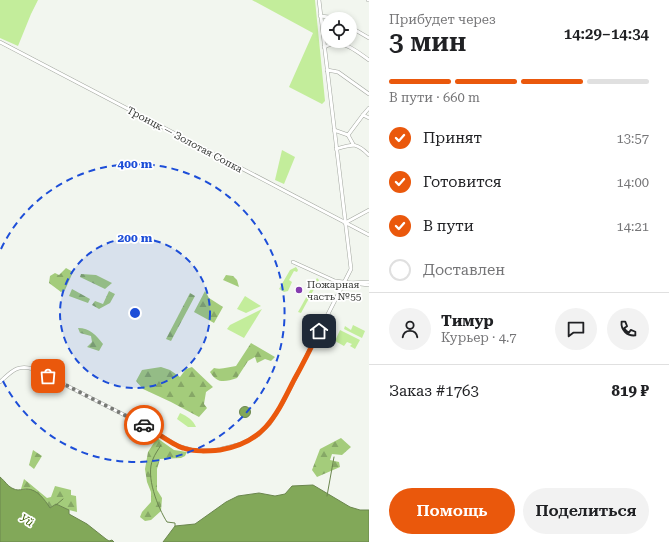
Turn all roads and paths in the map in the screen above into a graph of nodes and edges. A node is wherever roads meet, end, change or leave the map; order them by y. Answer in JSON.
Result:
{"nodes":[{"id":1,"x":318,"y":0,"type":"edge"},
{"id":2,"x":320,"y":16,"type":"joint"},
{"id":3,"x":321,"y":24,"type":"edge"},
{"id":4,"x":357,"y":31,"type":"edge"},
{"id":5,"x":369,"y":38,"type":"edge"},
{"id":6,"x":0,"y":42,"type":"edge"},
{"id":7,"x":324,"y":48,"type":"edge"},
{"id":8,"x":350,"y":48,"type":"edge"},
{"id":9,"x":369,"y":60,"type":"edge"},
{"id":10,"x":327,"y":70,"type":"junction"},
{"id":11,"x":369,"y":94,"type":"edge"},
{"id":12,"x":369,"y":108,"type":"edge"},
{"id":13,"x":363,"y":114,"type":"junction"},
{"id":14,"x":369,"y":118,"type":"edge"},
{"id":15,"x":334,"y":130,"type":"junction"},
{"id":16,"x":348,"y":135,"type":"junction"},
{"id":17,"x":353,"y":144,"type":"junction"},
{"id":18,"x":336,"y":148,"type":"junction"},
{"id":19,"x":369,"y":155,"type":"edge"},
{"id":20,"x":369,"y":210,"type":"edge"},
{"id":21,"x":345,"y":223,"type":"junction"},
{"id":22,"x":369,"y":235,"type":"edge"},
{"id":23,"x":294,"y":262,"type":"dead end"},
{"id":24,"x":344,"y":283,"type":"junction"},
{"id":25,"x":369,"y":284,"type":"edge"},
{"id":26,"x":0,"y":382,"type":"edge"}],
"edges":[{"from":1,"to":2,"type":"street"},
{"from":2,"to":3,"type":"street"},
{"from":4,"to":5,"type":"street"},
{"from":6,"to":21,"type":"street","name":"Троицк — Золотая Сопка"},
{"from":7,"to":10,"type":"street"},
{"from":8,"to":9,"type":"street"},
{"from":10,"to":11,"type":"street"},
{"from":10,"to":15,"type":"street"},
{"from":12,"to":13,"type":"street"},
{"from":13,"to":14,"type":"street"},
{"from":13,"to":16,"type":"street"},
{"from":15,"to":16,"type":"street"},
{"from":15,"to":18,"type":"street"},
{"from":16,"to":17,"type":"street"},
{"from":17,"to":18,"type":"street"},
{"from":17,"to":19,"type":"street"},
{"from":18,"to":21,"type":"street"},
{"from":20,"to":21,"type":"street"},
{"from":21,"to":22,"type":"street","name":"Троицк — Золотая Сопка"},
{"from":21,"to":24,"type":"street"},
{"from":23,"to":24,"type":"street"},
{"from":24,"to":25,"type":"street"},
{"from":24,"to":26,"type":"street"}]}
